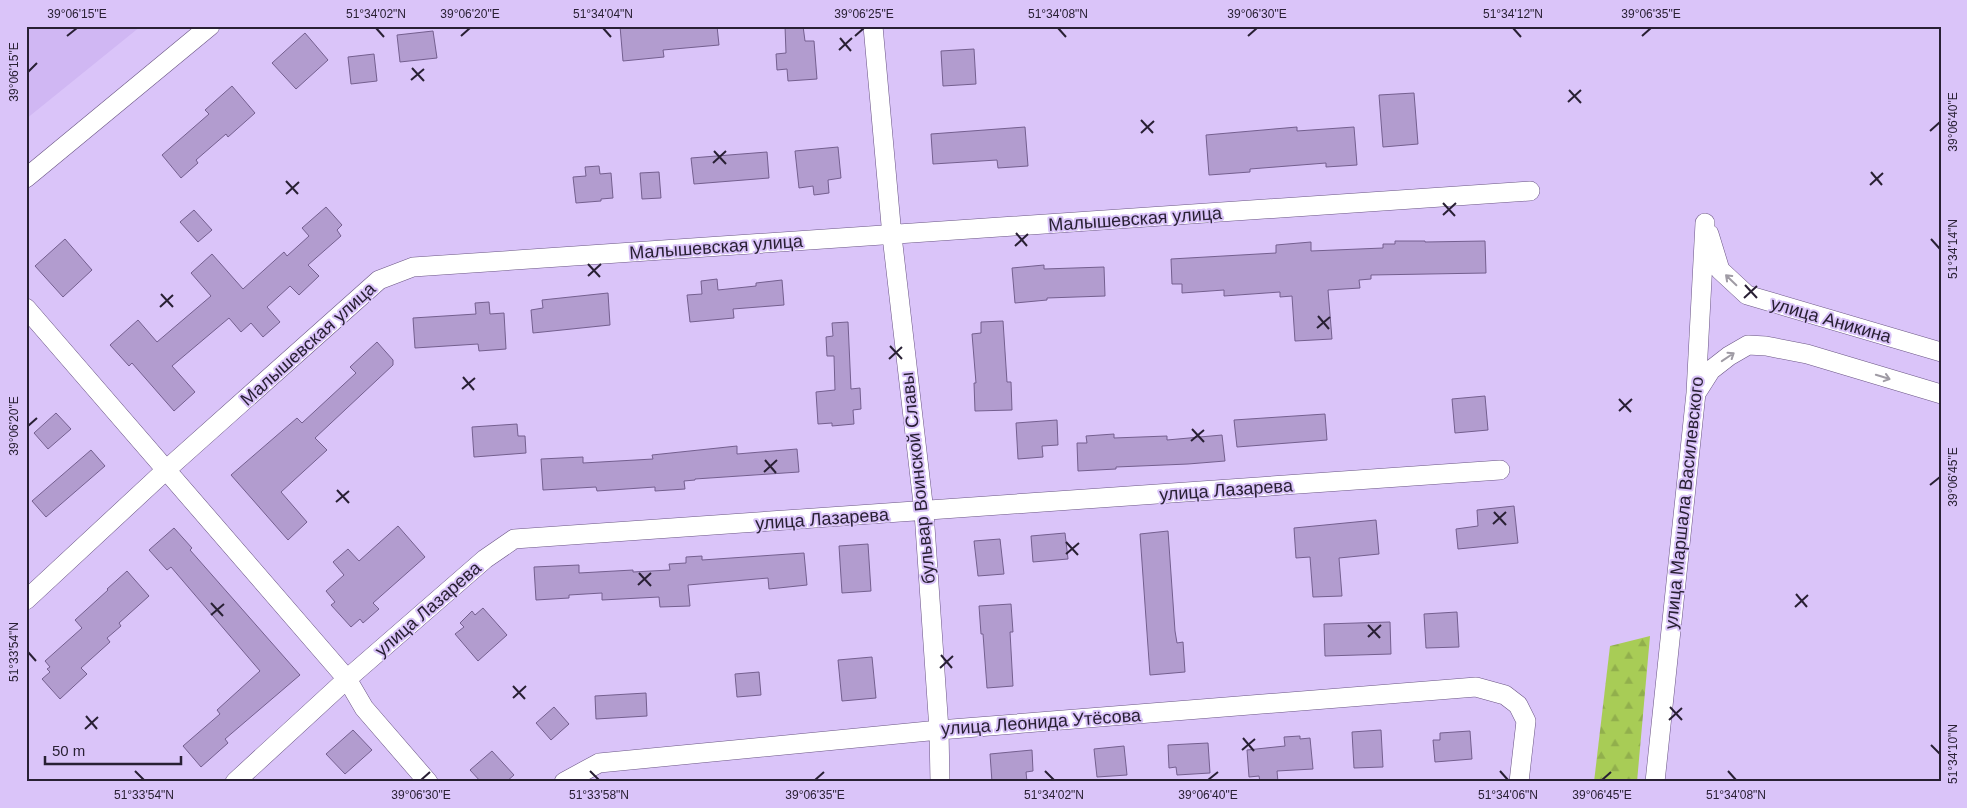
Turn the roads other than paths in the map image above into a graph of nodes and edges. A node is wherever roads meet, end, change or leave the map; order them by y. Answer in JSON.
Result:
{"nodes":[{"id":1,"x":210,"y":26,"type":"edge"},
{"id":2,"x":873,"y":26,"type":"edge"},
{"id":3,"x":26,"y":178,"type":"edge"},
{"id":4,"x":1530,"y":191,"type":"dead end"},
{"id":5,"x":1705,"y":223,"type":"joint"},
{"id":6,"x":892,"y":236,"type":"junction"},
{"id":7,"x":26,"y":308,"type":"edge"},
{"id":8,"x":1941,"y":352,"type":"edge"},
{"id":9,"x":1696,"y":393,"type":"junction"},
{"id":10,"x":1941,"y":394,"type":"edge"},
{"id":11,"x":166,"y":470,"type":"junction"},
{"id":12,"x":1500,"y":470,"type":"dead end"},
{"id":13,"x":924,"y":512,"type":"junction"},
{"id":14,"x":26,"y":600,"type":"edge"},
{"id":15,"x":347,"y":679,"type":"junction"},
{"id":16,"x":939,"y":730,"type":"junction"},
{"id":17,"x":235,"y":782,"type":"edge"},
{"id":18,"x":428,"y":782,"type":"edge"},
{"id":19,"x":564,"y":782,"type":"edge"},
{"id":20,"x":940,"y":782,"type":"edge"},
{"id":21,"x":1519,"y":782,"type":"edge"},
{"id":22,"x":1655,"y":782,"type":"edge"}],
"edges":[{"from":1,"to":3,"type":"street"},
{"from":2,"to":6,"type":"street","name":"бульвар Воинской Славы"},
{"from":4,"to":6,"type":"street","name":"Малышевская улица"},
{"from":8,"to":5,"type":"street","name":"улица Аникина","one_way":true},
{"from":5,"to":9,"type":"street","name":"улица Маршала Василевского"},
{"from":6,"to":11,"type":"street","name":"Малышевская улица"},
{"from":6,"to":13,"type":"street","name":"бульвар Воинской Славы"},
{"from":7,"to":11,"type":"street"},
{"from":9,"to":10,"type":"street","one_way":true},
{"from":9,"to":22,"type":"street","name":"улица Маршала Василевского"},
{"from":11,"to":14,"type":"street","name":"Малышевская улица"},
{"from":11,"to":15,"type":"street"},
{"from":12,"to":13,"type":"street","name":"улица Лазарева"},
{"from":13,"to":15,"type":"street","name":"улица Лазарева"},
{"from":13,"to":16,"type":"street","name":"бульвар Воинской Славы"},
{"from":15,"to":17,"type":"street","name":"улица Лазарева"},
{"from":15,"to":18,"type":"street"},
{"from":16,"to":19,"type":"street","name":"улица Леонида Утёсова"},
{"from":16,"to":20,"type":"street","name":"бульвар Воинской Славы"},
{"from":16,"to":21,"type":"street","name":"улица Леонида Утёсова"}]}
